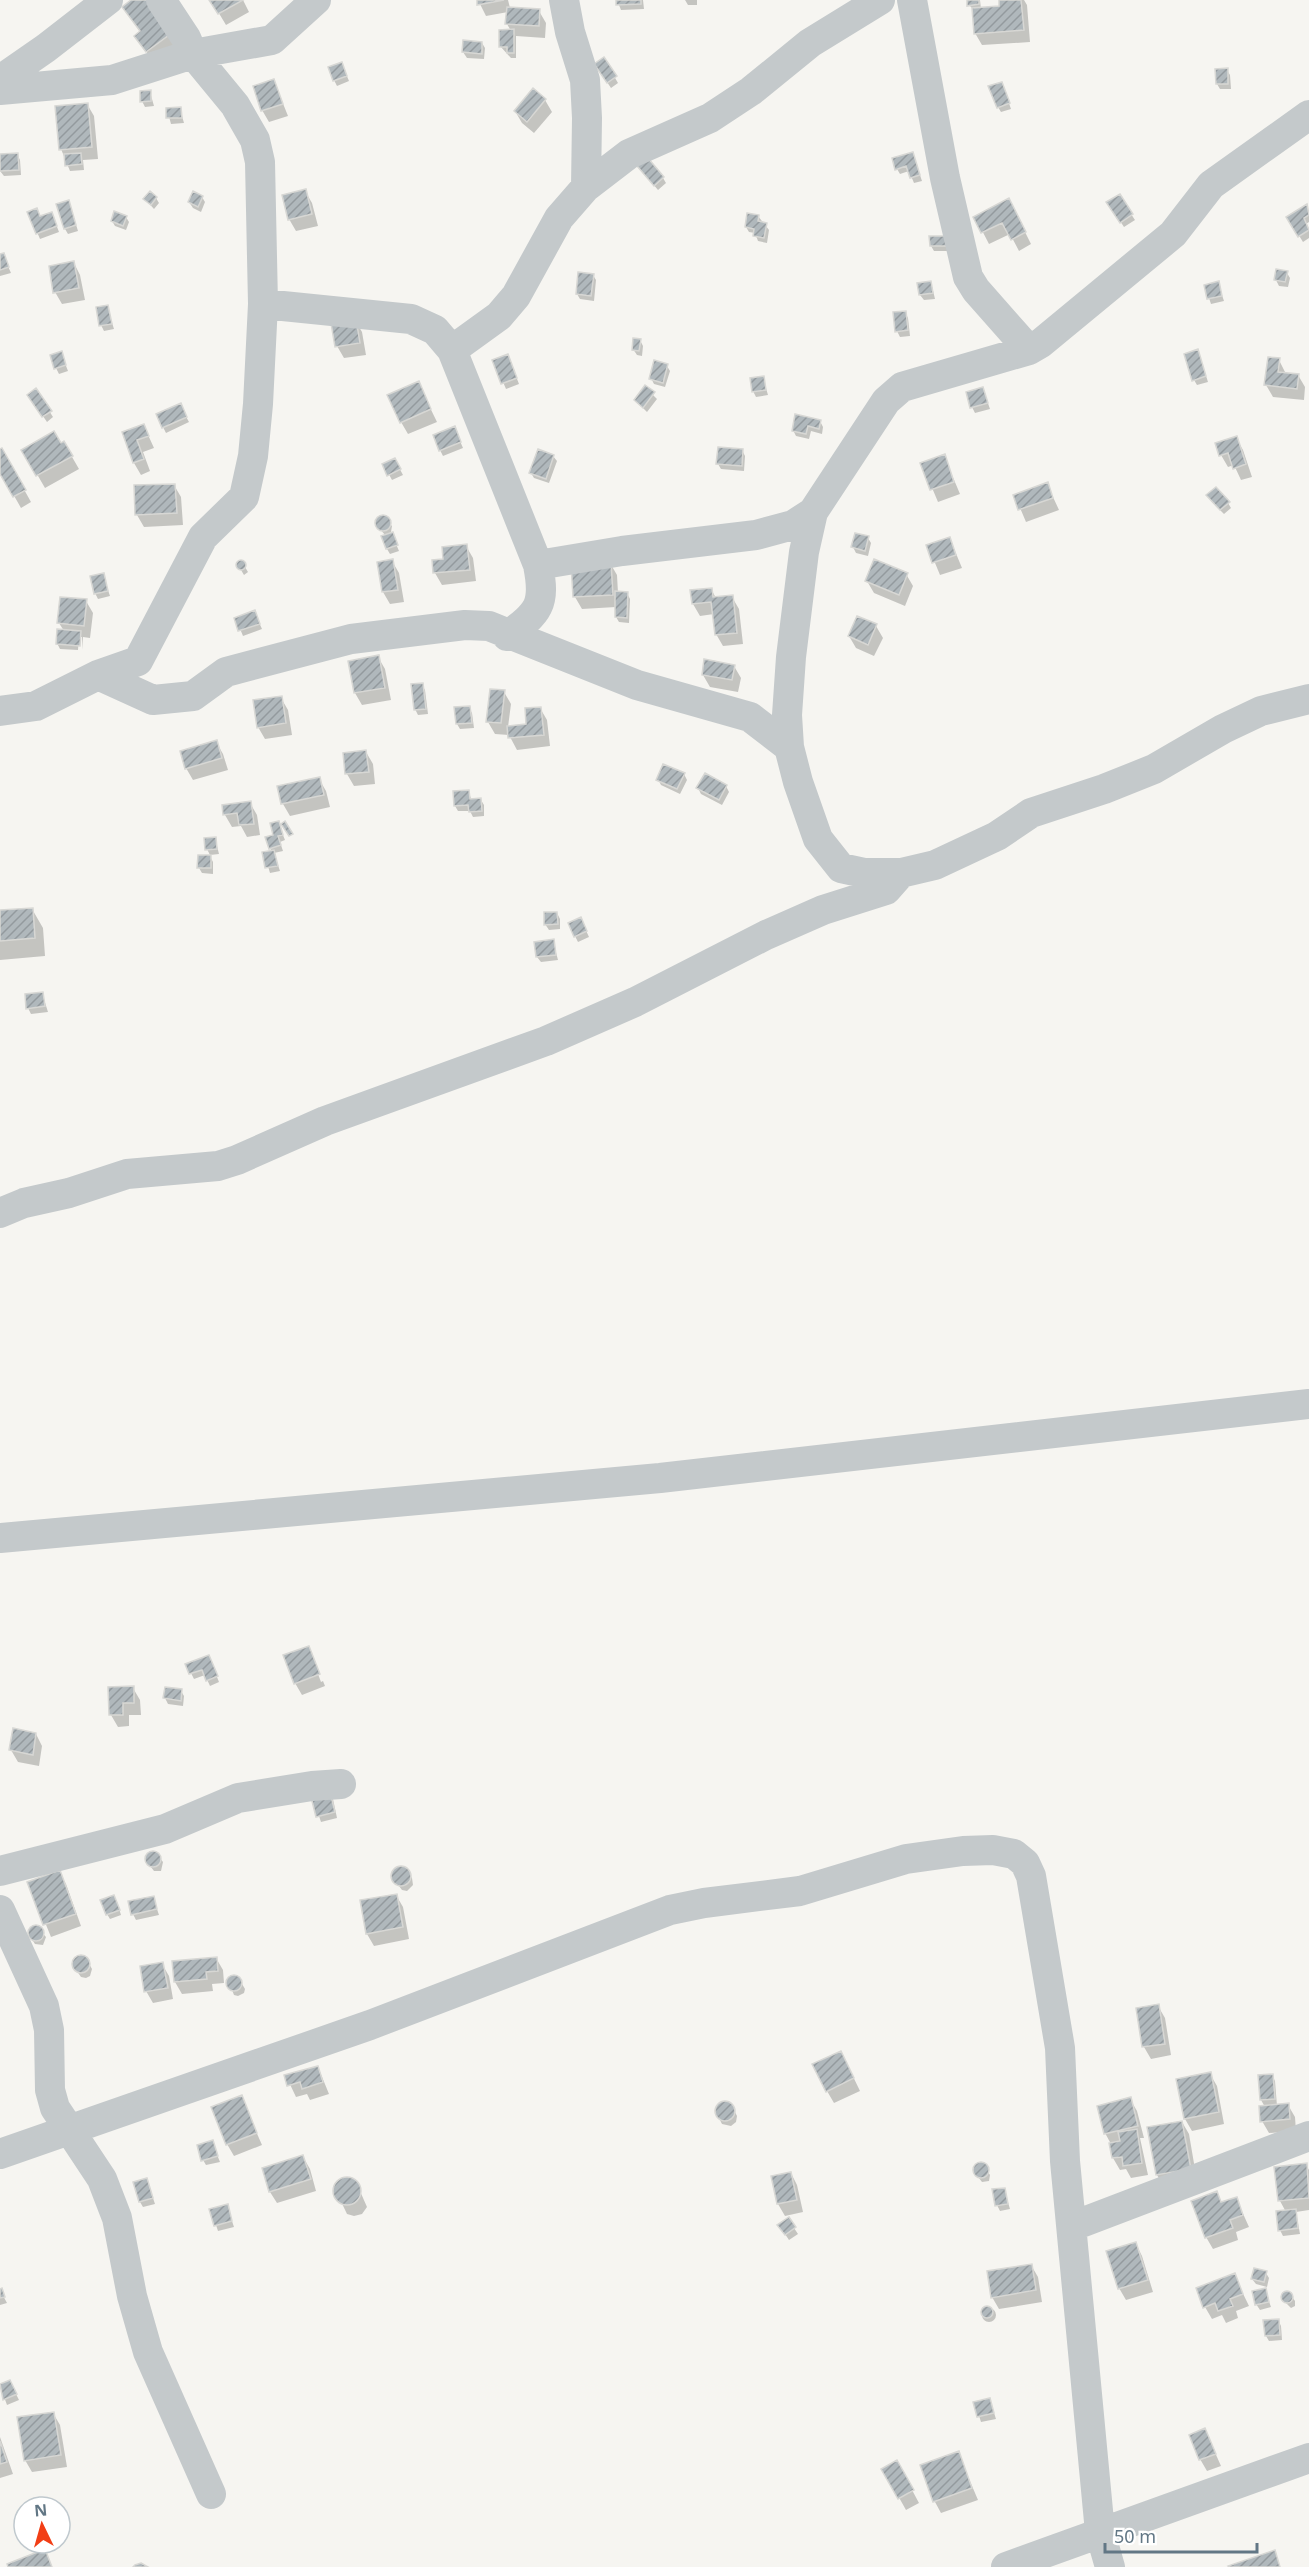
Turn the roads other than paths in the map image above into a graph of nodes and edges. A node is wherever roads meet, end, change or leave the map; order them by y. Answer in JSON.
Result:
{"nodes":[{"id":1,"x":108,"y":0,"type":"edge"},
{"id":2,"x":161,"y":0,"type":"edge"},
{"id":3,"x":316,"y":0,"type":"edge"},
{"id":4,"x":564,"y":0,"type":"edge"},
{"id":5,"x":880,"y":0,"type":"edge"},
{"id":6,"x":912,"y":0,"type":"edge"},
{"id":7,"x":193,"y":54,"type":"junction"},
{"id":8,"x":0,"y":80,"type":"edge"},
{"id":9,"x":0,"y":90,"type":"edge"},
{"id":10,"x":1309,"y":115,"type":"edge"},
{"id":11,"x":586,"y":187,"type":"junction"},
{"id":12,"x":264,"y":304,"type":"junction"},
{"id":13,"x":452,"y":350,"type":"junction"},
{"id":14,"x":1029,"y":350,"type":"junction"},
{"id":15,"x":813,"y":512,"type":"junction"},
{"id":16,"x":538,"y":565,"type":"junction"},
{"id":17,"x":507,"y":636,"type":"junction"},
{"id":18,"x":98,"y":675,"type":"junction"},
{"id":19,"x":787,"y":695,"type":"junction"},
{"id":20,"x":1309,"y":699,"type":"edge"},
{"id":21,"x":0,"y":711,"type":"edge"},
{"id":22,"x":750,"y":717,"type":"junction"},
{"id":23,"x":789,"y":747,"type":"junction"},
{"id":24,"x":901,"y":873,"type":"junction"},
{"id":25,"x":0,"y":1213,"type":"edge"},
{"id":26,"x":1309,"y":1404,"type":"edge"},
{"id":27,"x":0,"y":1538,"type":"edge"},
{"id":28,"x":341,"y":1784,"type":"dead end"},
{"id":29,"x":0,"y":1871,"type":"edge"},
{"id":30,"x":0,"y":1911,"type":"edge"},
{"id":31,"x":68,"y":2129,"type":"junction"},
{"id":32,"x":1309,"y":2136,"type":"edge"},
{"id":33,"x":0,"y":2154,"type":"edge"},
{"id":34,"x":1073,"y":2226,"type":"junction"},
{"id":35,"x":1309,"y":2458,"type":"edge"},
{"id":36,"x":211,"y":2494,"type":"dead end"},
{"id":37,"x":1100,"y":2532,"type":"junction"},
{"id":38,"x":1006,"y":2567,"type":"edge"},
{"id":39,"x":1110,"y":2567,"type":"edge"}],
"edges":[{"from":1,"to":8,"type":"street"},
{"from":2,"to":7,"type":"street"},
{"from":3,"to":7,"type":"street"},
{"from":4,"to":11,"type":"street"},
{"from":5,"to":11,"type":"street"},
{"from":6,"to":14,"type":"street"},
{"from":7,"to":9,"type":"street"},
{"from":7,"to":12,"type":"street"},
{"from":10,"to":14,"type":"street"},
{"from":11,"to":13,"type":"street"},
{"from":12,"to":13,"type":"street"},
{"from":12,"to":18,"type":"street"},
{"from":13,"to":16,"type":"street"},
{"from":14,"to":15,"type":"street"},
{"from":15,"to":16,"type":"street"},
{"from":15,"to":19,"type":"street"},
{"from":16,"to":17,"type":"street"},
{"from":17,"to":18,"type":"street"},
{"from":17,"to":22,"type":"street"},
{"from":18,"to":21,"type":"street"},
{"from":19,"to":22,"type":"street"},
{"from":19,"to":23,"type":"street"},
{"from":20,"to":24,"type":"street"},
{"from":22,"to":23,"type":"street"},
{"from":23,"to":24,"type":"street"},
{"from":24,"to":25,"type":"street"},
{"from":26,"to":27,"type":"street"},
{"from":28,"to":29,"type":"street"},
{"from":30,"to":31,"type":"street"},
{"from":31,"to":33,"type":"street"},
{"from":31,"to":34,"type":"street"},
{"from":31,"to":36,"type":"street"},
{"from":32,"to":34,"type":"street"},
{"from":34,"to":37,"type":"street"},
{"from":35,"to":37,"type":"street"},
{"from":37,"to":38,"type":"street"},
{"from":37,"to":39,"type":"street"}]}
